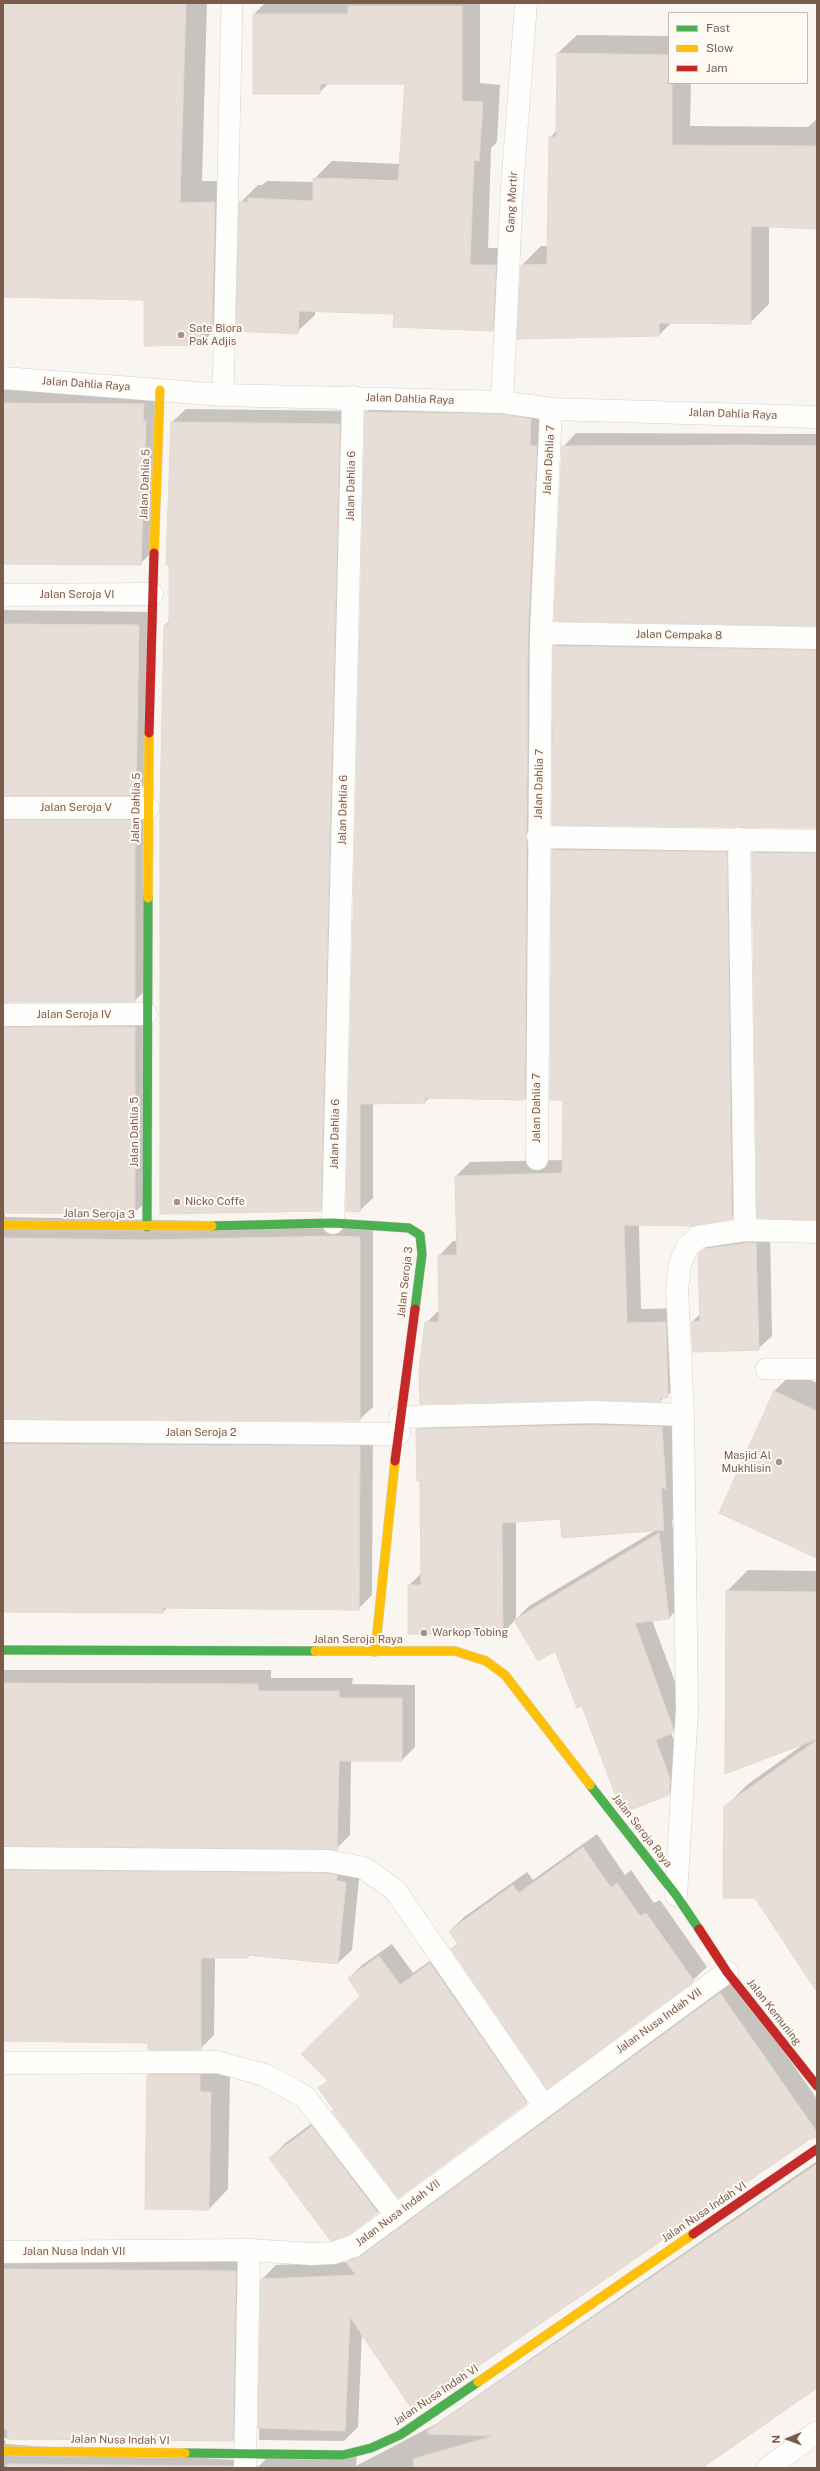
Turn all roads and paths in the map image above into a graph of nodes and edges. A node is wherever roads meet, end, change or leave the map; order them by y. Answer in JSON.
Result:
{"nodes":[{"id":1,"x":232,"y":3,"type":"edge"},
{"id":2,"x":526,"y":3,"type":"edge"},
{"id":3,"x":3,"y":378,"type":"edge"},
{"id":4,"x":160,"y":390,"type":"junction"},
{"id":5,"x":223,"y":395,"type":"junction"},
{"id":6,"x":353,"y":397,"type":"junction"},
{"id":7,"x":502,"y":402,"type":"junction"},
{"id":8,"x":551,"y":409,"type":"junction"},
{"id":9,"x":817,"y":417,"type":"edge"},
{"id":10,"x":152,"y":594,"type":"junction"},
{"id":11,"x":3,"y":595,"type":"edge"},
{"id":12,"x":541,"y":633,"type":"junction"},
{"id":13,"x":817,"y":638,"type":"edge"},
{"id":14,"x":3,"y":808,"type":"edge"},
{"id":15,"x":148,"y":808,"type":"junction"},
{"id":16,"x":538,"y":837,"type":"junction"},
{"id":17,"x":739,"y":839,"type":"junction"},
{"id":18,"x":817,"y":841,"type":"edge"},
{"id":19,"x":146,"y":1014,"type":"junction"},
{"id":20,"x":3,"y":1015,"type":"edge"},
{"id":21,"x":537,"y":1159,"type":"dead end"},
{"id":22,"x":333,"y":1223,"type":"junction"},
{"id":23,"x":3,"y":1225,"type":"edge"},
{"id":24,"x":147,"y":1227,"type":"junction"},
{"id":25,"x":745,"y":1230,"type":"junction"},
{"id":26,"x":817,"y":1232,"type":"edge"},
{"id":27,"x":766,"y":1369,"type":"dead end"},
{"id":28,"x":817,"y":1369,"type":"edge"},
{"id":29,"x":683,"y":1415,"type":"junction"},
{"id":30,"x":400,"y":1425,"type":"junction"},
{"id":31,"x":3,"y":1431,"type":"edge"},
{"id":32,"x":3,"y":1650,"type":"edge"},
{"id":33,"x":375,"y":1652,"type":"junction"},
{"id":34,"x":3,"y":1858,"type":"edge"},
{"id":35,"x":676,"y":1896,"type":"junction"},
{"id":36,"x":727,"y":1972,"type":"junction"},
{"id":37,"x":3,"y":2063,"type":"edge"},
{"id":38,"x":817,"y":2086,"type":"edge"},
{"id":39,"x":544,"y":2106,"type":"junction"},
{"id":40,"x":817,"y":2148,"type":"edge"},
{"id":41,"x":395,"y":2214,"type":"junction"},
{"id":42,"x":249,"y":2250,"type":"junction"},
{"id":43,"x":3,"y":2252,"type":"edge"},
{"id":44,"x":817,"y":2432,"type":"edge"},
{"id":45,"x":3,"y":2451,"type":"edge"},
{"id":46,"x":245,"y":2461,"type":"edge"},
{"id":47,"x":768,"y":2468,"type":"edge"}],
"edges":[{"from":1,"to":5,"type":"lane"},
{"from":2,"to":7,"type":"street","name":"Gang Mortir"},
{"from":3,"to":4,"type":"street","name":"Jalan Dahlia Raya"},
{"from":4,"to":5,"type":"street","name":"Jalan Dahlia Raya"},
{"from":4,"to":10,"type":"street","name":"Jalan Dahlia 5"},
{"from":5,"to":6,"type":"street","name":"Jalan Dahlia Raya"},
{"from":6,"to":7,"type":"street","name":"Jalan Dahlia Raya"},
{"from":6,"to":22,"type":"street","name":"Jalan Dahlia 6"},
{"from":7,"to":8,"type":"street","name":"Jalan Dahlia Raya"},
{"from":8,"to":9,"type":"street","name":"Jalan Dahlia Raya"},
{"from":8,"to":12,"type":"street","name":"Jalan Dahlia 7"},
{"from":10,"to":11,"type":"street","name":"Jalan Seroja VI"},
{"from":10,"to":15,"type":"street","name":"Jalan Dahlia 5"},
{"from":12,"to":13,"type":"street","name":"Jalan Cempaka 8"},
{"from":12,"to":16,"type":"street","name":"Jalan Dahlia 7"},
{"from":14,"to":15,"type":"street","name":"Jalan Seroja V"},
{"from":15,"to":19,"type":"street","name":"Jalan Dahlia 5"},
{"from":16,"to":17,"type":"street"},
{"from":16,"to":21,"type":"street","name":"Jalan Dahlia 7"},
{"from":17,"to":18,"type":"street"},
{"from":17,"to":25,"type":"street"},
{"from":19,"to":20,"type":"street","name":"Jalan Seroja IV"},
{"from":19,"to":24,"type":"street","name":"Jalan Dahlia 5"},
{"from":22,"to":24,"type":"street","name":"Jalan Seroja 3"},
{"from":22,"to":30,"type":"street","name":"Jalan Seroja 3"},
{"from":23,"to":24,"type":"street","name":"Jalan Seroja 3"},
{"from":25,"to":26,"type":"street"},
{"from":25,"to":29,"type":"street"},
{"from":27,"to":28,"type":"lane"},
{"from":29,"to":30,"type":"street","name":"Jalan Seroja 2"},
{"from":29,"to":35,"type":"street"},
{"from":30,"to":31,"type":"street","name":"Jalan Seroja 2"},
{"from":30,"to":33,"type":"street","name":"Jalan Seroja 3"},
{"from":32,"to":33,"type":"street","name":"Jalan Seroja Raya"},
{"from":33,"to":35,"type":"street","name":"Jalan Seroja Raya"},
{"from":34,"to":39,"type":"street"},
{"from":35,"to":36,"type":"street","name":"Jalan Seroja Raya"},
{"from":36,"to":38,"type":"street","name":"Jalan Kemuning"},
{"from":36,"to":39,"type":"street","name":"Jalan Nusa Indah VII"},
{"from":37,"to":41,"type":"street"},
{"from":39,"to":41,"type":"street","name":"Jalan Nusa Indah VII"},
{"from":40,"to":46,"type":"street","name":"Jalan Nusa Indah VI"},
{"from":41,"to":42,"type":"street","name":"Jalan Nusa Indah VII"},
{"from":42,"to":43,"type":"street","name":"Jalan Nusa Indah VII"},
{"from":42,"to":46,"type":"street"},
{"from":44,"to":47,"type":"street"},
{"from":45,"to":46,"type":"street","name":"Jalan Nusa Indah VI"}]}
